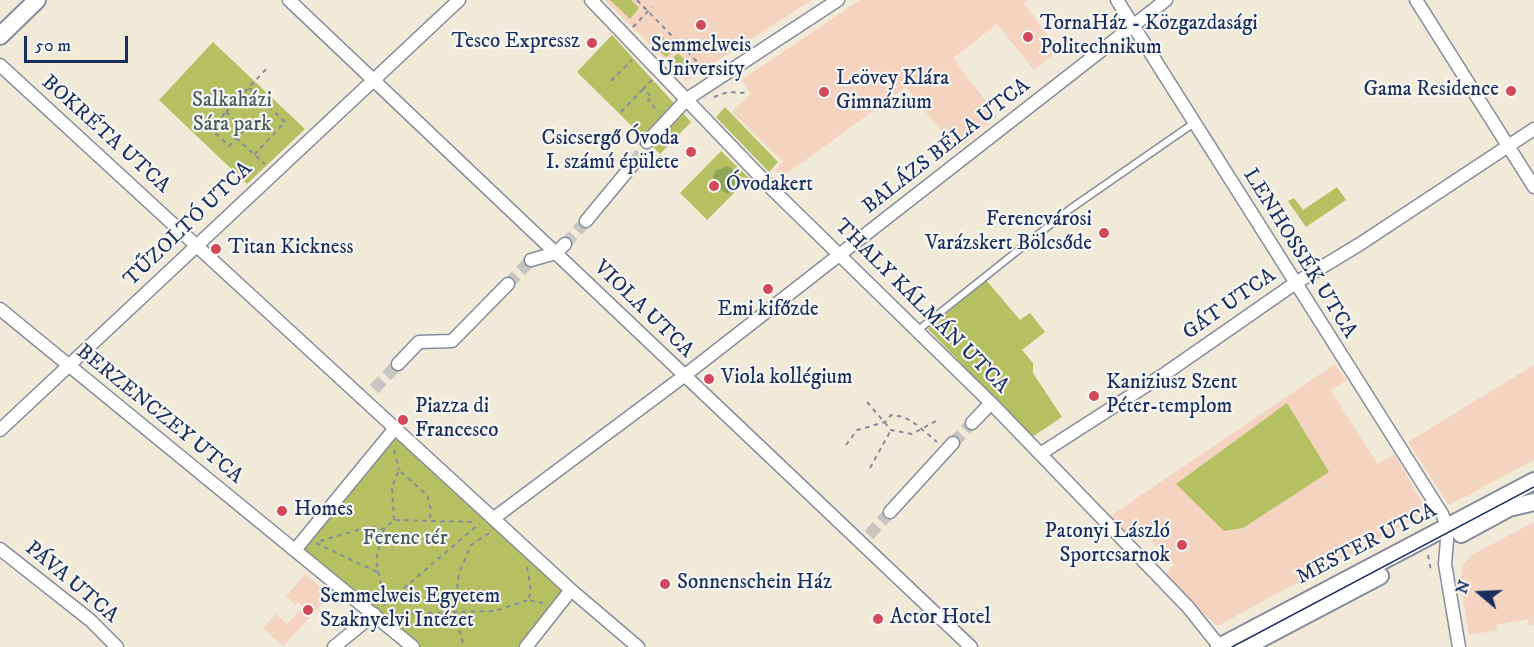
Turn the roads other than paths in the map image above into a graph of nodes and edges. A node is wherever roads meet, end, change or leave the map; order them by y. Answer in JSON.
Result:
{"nodes":[{"id":1,"x":38,"y":0,"type":"edge"},
{"id":2,"x":289,"y":0,"type":"edge"},
{"id":3,"x":459,"y":0,"type":"edge"},
{"id":4,"x":591,"y":0,"type":"edge"},
{"id":5,"x":838,"y":0,"type":"edge"},
{"id":6,"x":1117,"y":0,"type":"edge"},
{"id":7,"x":1166,"y":0,"type":"edge"},
{"id":8,"x":1416,"y":0,"type":"edge"},
{"id":9,"x":1134,"y":26,"type":"junction"},
{"id":10,"x":0,"y":36,"type":"edge"},
{"id":11,"x":0,"y":65,"type":"edge"},
{"id":12,"x":372,"y":80,"type":"junction"},
{"id":13,"x":687,"y":99,"type":"junction"},
{"id":14,"x":1194,"y":123,"type":"junction"},
{"id":15,"x":1534,"y":129,"type":"edge"},
{"id":16,"x":647,"y":142,"type":"tunnel mouth"},
{"id":17,"x":1509,"y":146,"type":"junction"},
{"id":18,"x":634,"y":163,"type":"tunnel mouth"},
{"id":19,"x":1534,"y":187,"type":"edge"},
{"id":20,"x":586,"y":221,"type":"tunnel mouth"},
{"id":21,"x":565,"y":244,"type":"tunnel mouth"},
{"id":22,"x":196,"y":247,"type":"junction"},
{"id":23,"x":556,"y":253,"type":"junction"},
{"id":24,"x":840,"y":255,"type":"junction"},
{"id":25,"x":531,"y":260,"type":"tunnel mouth"},
{"id":26,"x":508,"y":284,"type":"tunnel mouth"},
{"id":27,"x":1294,"y":284,"type":"junction"},
{"id":28,"x":0,"y":309,"type":"edge"},
{"id":29,"x":917,"y":331,"type":"junction"},
{"id":30,"x":398,"y":364,"type":"tunnel mouth"},
{"id":31,"x":68,"y":366,"type":"junction"},
{"id":32,"x":684,"y":376,"type":"junction"},
{"id":33,"x":374,"y":388,"type":"tunnel mouth"},
{"id":34,"x":364,"y":399,"type":"junction"},
{"id":35,"x":991,"y":403,"type":"junction"},
{"id":36,"x":972,"y":423,"type":"tunnel mouth"},
{"id":37,"x":396,"y":427,"type":"junction"},
{"id":38,"x":0,"y":430,"type":"edge"},
{"id":39,"x":950,"y":446,"type":"tunnel mouth"},
{"id":40,"x":1040,"y":454,"type":"junction"},
{"id":41,"x":1534,"y":481,"type":"edge"},
{"id":42,"x":1534,"y":502,"type":"edge"},
{"id":43,"x":890,"y":512,"type":"tunnel mouth"},
{"id":44,"x":488,"y":520,"type":"junction"},
{"id":45,"x":1447,"y":535,"type":"junction"},
{"id":46,"x":0,"y":549,"type":"edge"},
{"id":47,"x":295,"y":550,"type":"junction"},
{"id":48,"x":571,"y":590,"type":"junction"},
{"id":49,"x":378,"y":611,"type":"junction"},
{"id":50,"x":117,"y":647,"type":"edge"},
{"id":51,"x":334,"y":647,"type":"edge"},
{"id":52,"x":413,"y":647,"type":"edge"},
{"id":53,"x":526,"y":647,"type":"edge"},
{"id":54,"x":638,"y":647,"type":"edge"},
{"id":55,"x":971,"y":647,"type":"edge"},
{"id":56,"x":1220,"y":647,"type":"edge"},
{"id":57,"x":1245,"y":647,"type":"edge"},
{"id":58,"x":1459,"y":647,"type":"edge"}],
"edges":[{"from":1,"to":10,"type":"street"},
{"from":2,"to":12,"type":"street","name":"VIOLA UTCA"},
{"from":3,"to":12,"type":"street","name":"TŰZOLTÓ UTCA"},
{"from":4,"to":13,"type":"street","name":"THALY KÁLMÁN UTCA"},
{"from":5,"to":13,"type":"street"},
{"from":6,"to":9,"type":"street","name":"LENHOSSÉK UTCA"},
{"from":7,"to":9,"type":"street","name":"BALÁZS BÉLA UTCA"},
{"from":8,"to":17,"type":"street"},
{"from":9,"to":14,"type":"street","name":"LENHOSSÉK UTCA"},
{"from":9,"to":24,"type":"street","name":"BALÁZS BÉLA UTCA"},
{"from":11,"to":22,"type":"street","name":"BOKRÉTA UTCA"},
{"from":12,"to":22,"type":"street","name":"TŰZOLTÓ UTCA"},
{"from":12,"to":23,"type":"street","name":"VIOLA UTCA"},
{"from":13,"to":16,"type":"street"},
{"from":13,"to":24,"type":"street","name":"THALY KÁLMÁN UTCA"},
{"from":14,"to":27,"type":"street","name":"LENHOSSÉK UTCA"},
{"from":14,"to":29,"type":"lane"},
{"from":15,"to":17,"type":"street","name":"GÁT UTCA"},
{"from":17,"to":19,"type":"street"},
{"from":17,"to":27,"type":"street","name":"GÁT UTCA"},
{"from":18,"to":20,"type":"street"},
{"from":21,"to":23,"type":"street"},
{"from":22,"to":31,"type":"street","name":"TŰZOLTÓ UTCA"},
{"from":22,"to":34,"type":"street","name":"BOKRÉTA UTCA"},
{"from":23,"to":25,"type":"street"},
{"from":23,"to":32,"type":"street","name":"VIOLA UTCA"},
{"from":24,"to":29,"type":"street","name":"THALY KÁLMÁN UTCA"},
{"from":24,"to":32,"type":"street","name":"BALÁZS BÉLA UTCA"},
{"from":26,"to":30,"type":"street"},
{"from":27,"to":40,"type":"street","name":"GÁT UTCA"},
{"from":27,"to":45,"type":"street","name":"LENHOSSÉK UTCA"},
{"from":28,"to":31,"type":"street","name":"BERZENCZEY UTCA"},
{"from":29,"to":35,"type":"street","name":"THALY KÁLMÁN UTCA"},
{"from":31,"to":38,"type":"street","name":"TŰZOLTÓ UTCA"},
{"from":31,"to":47,"type":"street","name":"BERZENCZEY UTCA"},
{"from":32,"to":44,"type":"street","name":"BALÁZS BÉLA UTCA"},
{"from":32,"to":55,"type":"street","name":"VIOLA UTCA"},
{"from":33,"to":34,"type":"street"},
{"from":34,"to":37,"type":"street","name":"BOKRÉTA UTCA"},
{"from":35,"to":36,"type":"street"},
{"from":35,"to":40,"type":"street","name":"THALY KÁLMÁN UTCA"},
{"from":37,"to":44,"type":"street"},
{"from":37,"to":47,"type":"street"},
{"from":39,"to":43,"type":"street"},
{"from":40,"to":56,"type":"street","name":"THALY KÁLMÁN UTCA"},
{"from":41,"to":45,"type":"street","name":"MESTER UTCA"},
{"from":42,"to":45,"type":"street","name":"MESTER UTCA"},
{"from":44,"to":48,"type":"street"},
{"from":45,"to":56,"type":"street","name":"MESTER UTCA"},
{"from":45,"to":57,"type":"street","name":"MESTER UTCA"},
{"from":45,"to":58,"type":"street"},
{"from":46,"to":50,"type":"street","name":"PÁVA UTCA"},
{"from":47,"to":49,"type":"street"},
{"from":48,"to":53,"type":"street"},
{"from":48,"to":54,"type":"street"},
{"from":49,"to":51,"type":"street"},
{"from":49,"to":52,"type":"street"}]}
